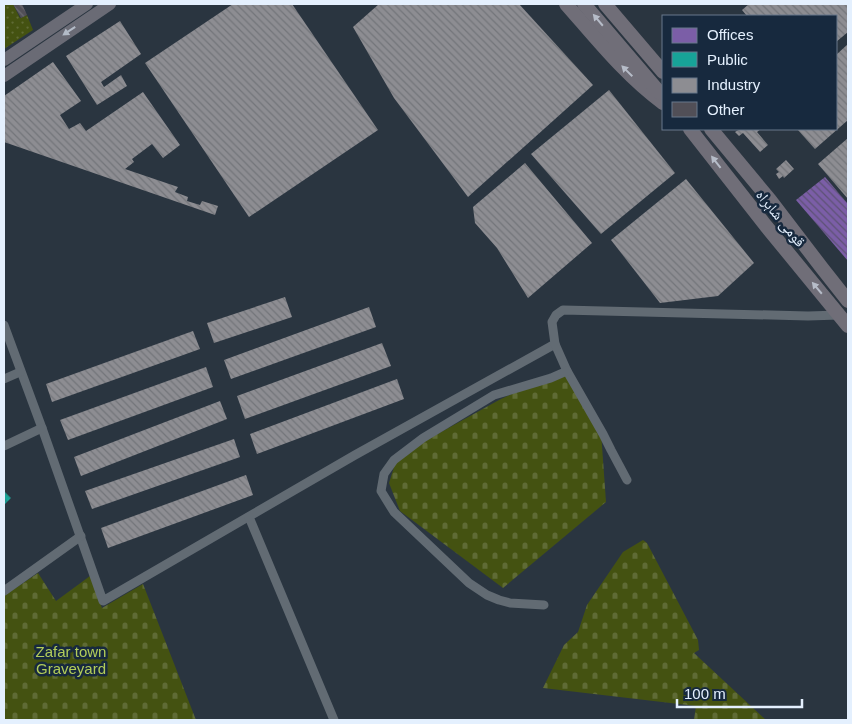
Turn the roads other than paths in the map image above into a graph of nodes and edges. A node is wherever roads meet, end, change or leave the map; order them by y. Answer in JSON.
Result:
{"nodes":[{"id":1,"x":87,"y":4,"type":"edge"},
{"id":2,"x":110,"y":4,"type":"edge"},
{"id":3,"x":566,"y":4,"type":"edge"},
{"id":4,"x":584,"y":4,"type":"edge"},
{"id":5,"x":605,"y":4,"type":"edge"},
{"id":6,"x":4,"y":60,"type":"edge"},
{"id":7,"x":662,"y":71,"type":"edge"},
{"id":8,"x":4,"y":76,"type":"edge"},
{"id":9,"x":662,"y":95,"type":"edge"},
{"id":10,"x":662,"y":102,"type":"edge"},
{"id":11,"x":691,"y":130,"type":"edge"},
{"id":12,"x":712,"y":130,"type":"edge"},
{"id":13,"x":848,"y":300,"type":"edge"},
{"id":14,"x":844,"y":320,"type":"edge"},
{"id":15,"x":4,"y":325,"type":"edge"},
{"id":16,"x":556,"y":344,"type":"junction"},
{"id":17,"x":567,"y":371,"type":"junction"},
{"id":18,"x":20,"y":372,"type":"junction"},
{"id":19,"x":4,"y":379,"type":"edge"},
{"id":20,"x":42,"y":428,"type":"junction"},
{"id":21,"x":4,"y":446,"type":"edge"},
{"id":22,"x":627,"y":480,"type":"dead end"},
{"id":23,"x":249,"y":517,"type":"junction"},
{"id":24,"x":81,"y":536,"type":"junction"},
{"id":25,"x":4,"y":591,"type":"edge"},
{"id":26,"x":544,"y":605,"type":"dead end"},
{"id":27,"x":334,"y":720,"type":"edge"}],
"edges":[{"from":1,"to":6,"type":"main road"},
{"from":2,"to":8,"type":"main road","one_way":true},
{"from":10,"to":3,"type":"highway","one_way":true},
{"from":9,"to":4,"type":"highway","one_way":true},
{"from":5,"to":7,"type":"highway"},
{"from":14,"to":11,"type":"highway","name":"قومی شاہراہ","one_way":true},
{"from":12,"to":13,"type":"highway","name":"قومی شاہراہ"},
{"from":14,"to":16,"type":"street"},
{"from":15,"to":18,"type":"street"},
{"from":16,"to":17,"type":"street"},
{"from":16,"to":23,"type":"street"},
{"from":17,"to":22,"type":"street"},
{"from":17,"to":26,"type":"street"},
{"from":18,"to":19,"type":"street"},
{"from":18,"to":20,"type":"street"},
{"from":20,"to":21,"type":"street"},
{"from":20,"to":24,"type":"street"},
{"from":23,"to":24,"type":"street"},
{"from":23,"to":27,"type":"street"},
{"from":24,"to":25,"type":"street"}]}
